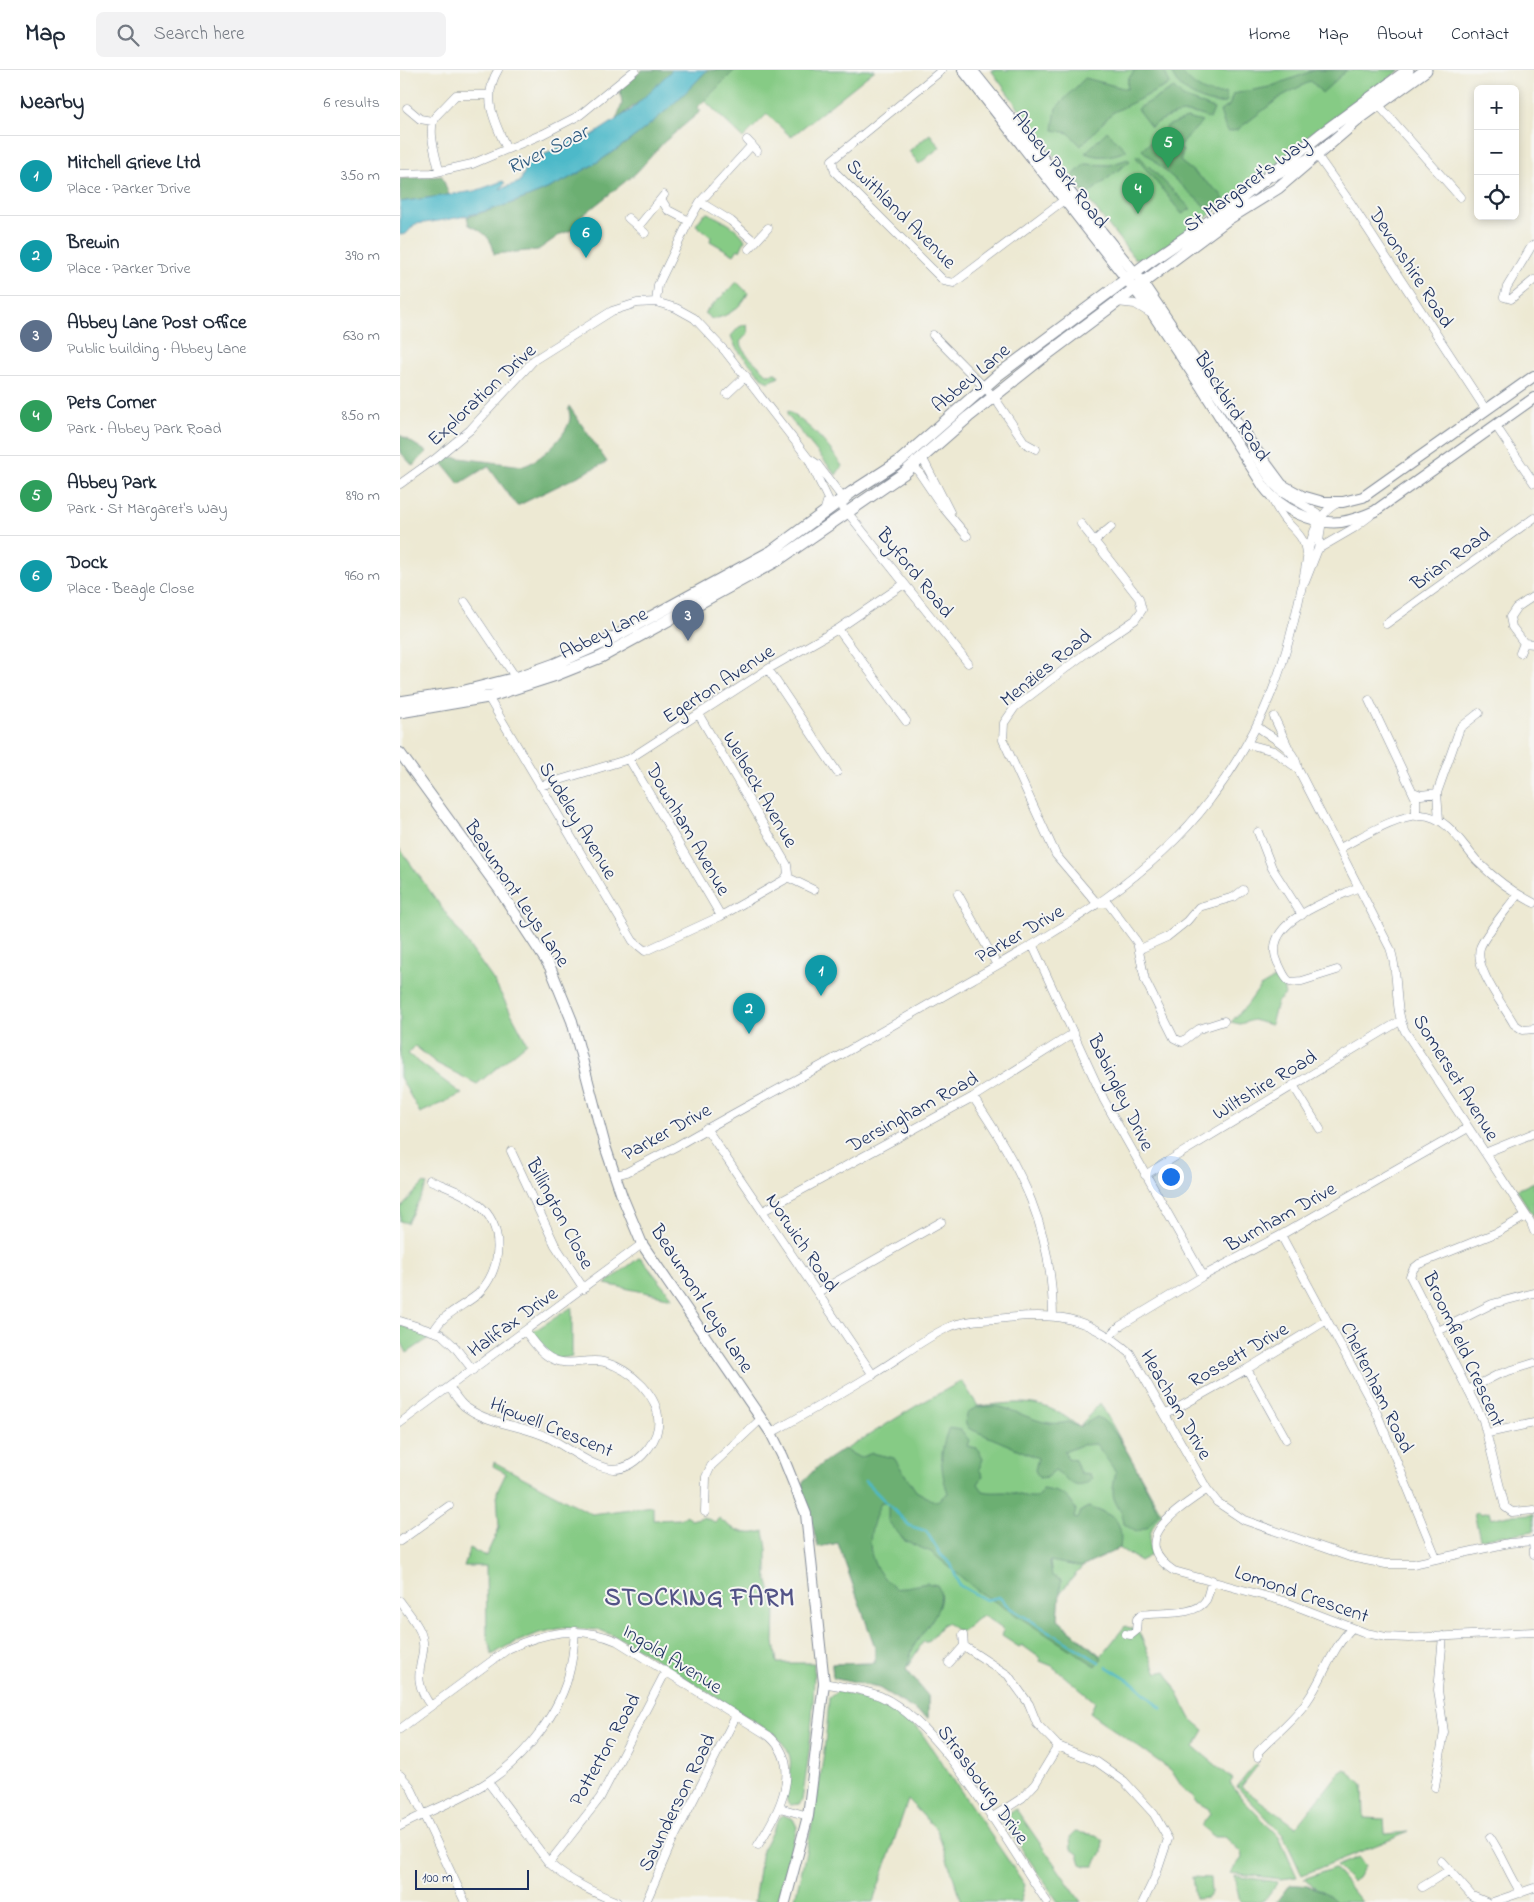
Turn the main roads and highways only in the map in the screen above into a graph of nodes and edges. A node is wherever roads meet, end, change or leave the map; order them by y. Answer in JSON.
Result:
{"nodes":[{"id":1,"x":1408,"y":70,"type":"edge"},
{"id":2,"x":1426,"y":70,"type":"edge"},
{"id":3,"x":1375,"y":100,"type":"junction"},
{"id":4,"x":1134,"y":281,"type":"junction"},
{"id":5,"x":841,"y":503,"type":"junction"},
{"id":6,"x":400,"y":702,"type":"edge"},
{"id":7,"x":400,"y":712,"type":"edge"}],
"edges":[{"from":1,"to":3,"type":"main road","name":"St Margaret's Way"},
{"from":2,"to":3,"type":"main road","name":"St Margaret's Way"},
{"from":3,"to":4,"type":"main road","name":"St Margaret's Way"},
{"from":3,"to":4,"type":"main road","name":"St Margaret's Way"},
{"from":4,"to":5,"type":"main road","name":"Abbey Lane"},
{"from":4,"to":5,"type":"main road","name":"Abbey Lane"},
{"from":5,"to":6,"type":"main road","name":"Abbey Lane"},
{"from":5,"to":7,"type":"main road","name":"Abbey Lane"}]}
